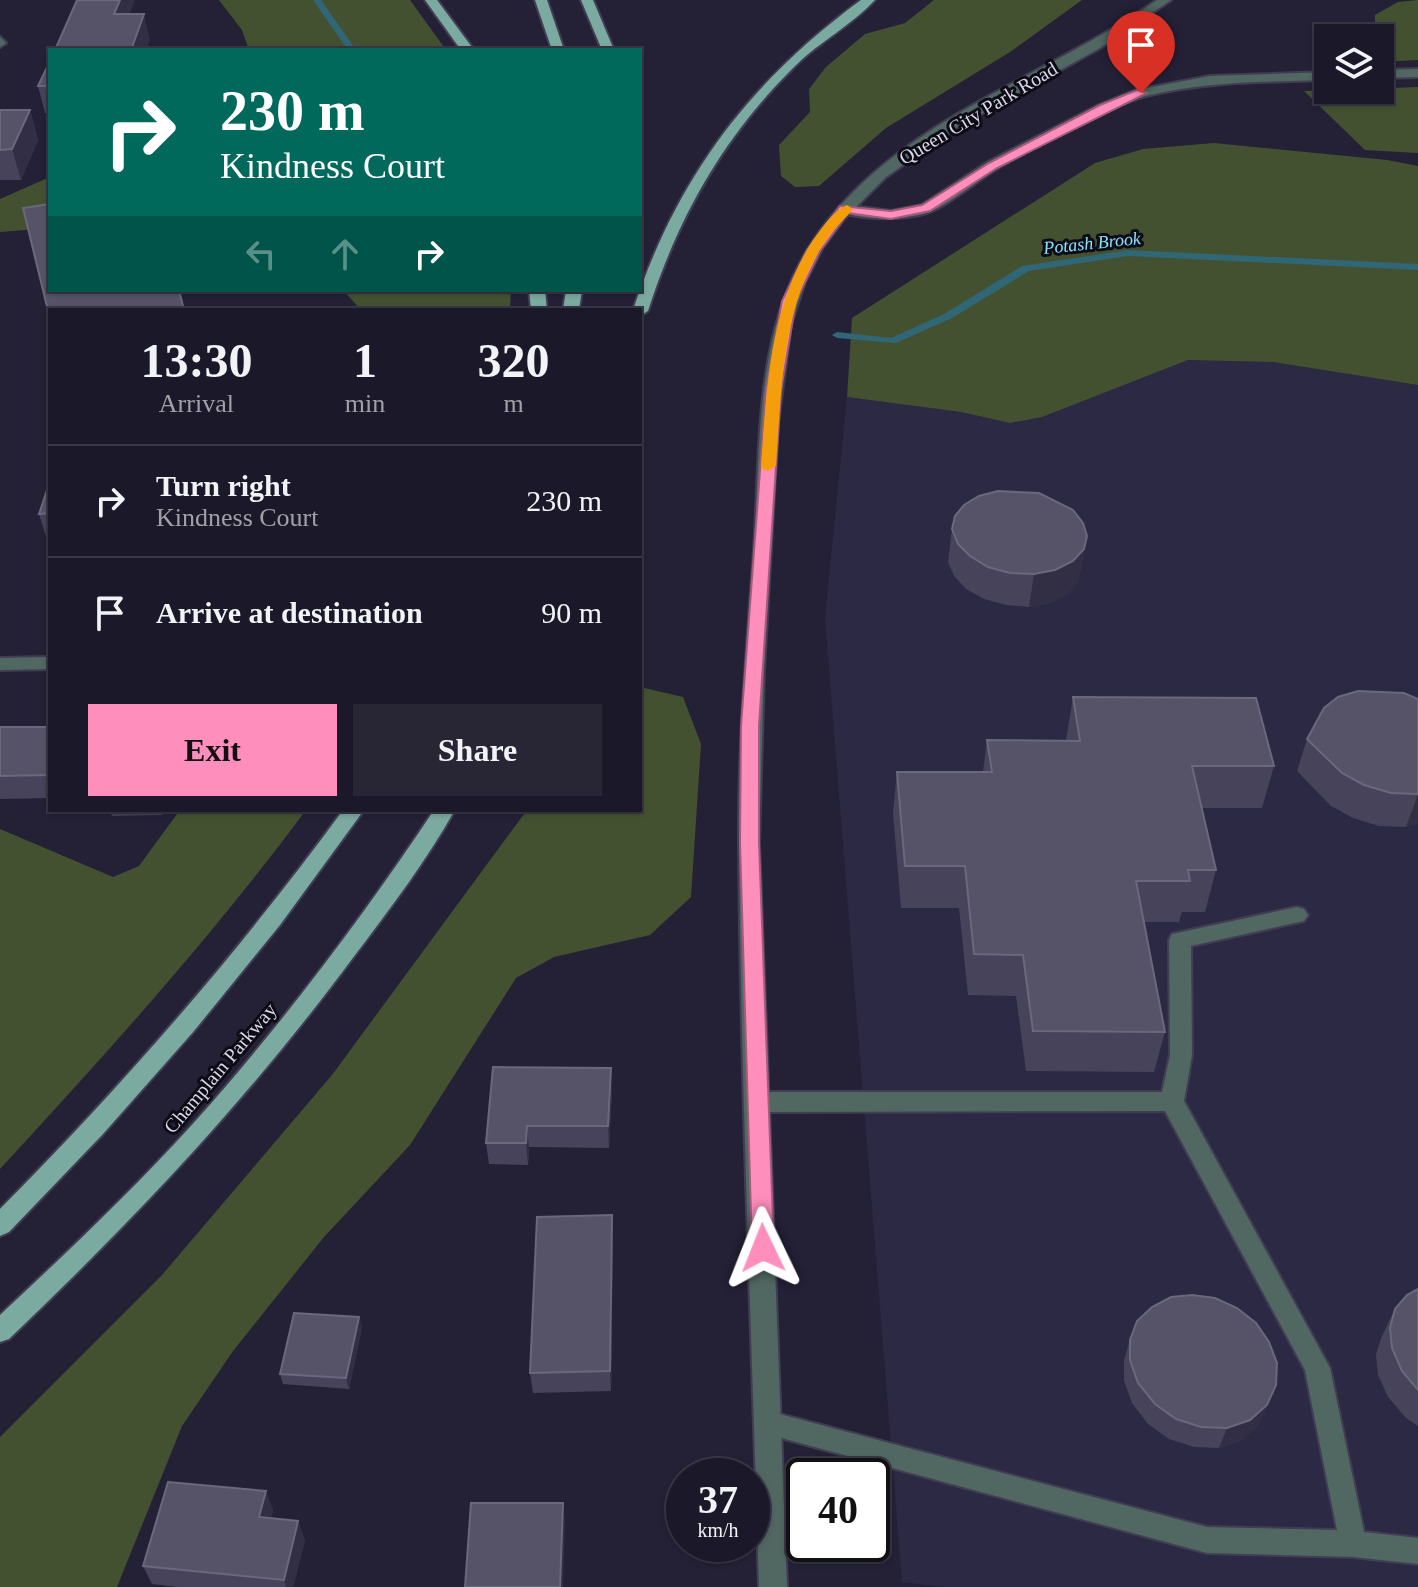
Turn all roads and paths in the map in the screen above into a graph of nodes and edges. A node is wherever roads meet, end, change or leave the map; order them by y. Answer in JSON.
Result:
{"nodes":[{"id":1,"x":431,"y":0,"type":"edge"},
{"id":2,"x":541,"y":0,"type":"edge"},
{"id":3,"x":587,"y":0,"type":"edge"},
{"id":4,"x":869,"y":0,"type":"edge"},
{"id":5,"x":1165,"y":0,"type":"edge"},
{"id":6,"x":467,"y":48,"type":"edge"},
{"id":7,"x":557,"y":48,"type":"edge"},
{"id":8,"x":607,"y":48,"type":"edge"},
{"id":9,"x":1418,"y":73,"type":"edge"},
{"id":10,"x":1394,"y":74,"type":"edge"},
{"id":11,"x":1314,"y":76,"type":"edge"},
{"id":12,"x":845,"y":209,"type":"junction"},
{"id":13,"x":641,"y":308,"type":"edge"},
{"id":14,"x":48,"y":663,"type":"edge"},
{"id":15,"x":0,"y":664,"type":"edge"},
{"id":16,"x":353,"y":812,"type":"edge"},
{"id":17,"x":444,"y":812,"type":"edge"},
{"id":18,"x":1297,"y":915,"type":"dead end"},
{"id":19,"x":1172,"y":1101,"type":"junction"},
{"id":20,"x":759,"y":1102,"type":"junction"},
{"id":21,"x":0,"y":1225,"type":"edge"},
{"id":22,"x":0,"y":1331,"type":"edge"},
{"id":23,"x":768,"y":1423,"type":"junction"},
{"id":24,"x":1353,"y":1544,"type":"junction"},
{"id":25,"x":1418,"y":1551,"type":"edge"},
{"id":26,"x":773,"y":1587,"type":"edge"}],
"edges":[{"from":1,"to":6,"type":"main road"},
{"from":2,"to":7,"type":"main road"},
{"from":3,"to":8,"type":"main road"},
{"from":4,"to":13,"type":"main road"},
{"from":5,"to":12,"type":"street","name":"Queen City Park Road"},
{"from":9,"to":10,"type":"street"},
{"from":11,"to":12,"type":"street"},
{"from":12,"to":20,"type":"street","name":"Queen City Park Road"},
{"from":14,"to":15,"type":"street"},
{"from":16,"to":21,"type":"main road"},
{"from":17,"to":22,"type":"main road","name":"Champlain Parkway"},
{"from":18,"to":19,"type":"street"},
{"from":19,"to":20,"type":"street"},
{"from":19,"to":24,"type":"street"},
{"from":20,"to":23,"type":"street","name":"Queen City Park Road"},
{"from":23,"to":24,"type":"street"},
{"from":23,"to":26,"type":"street","name":"Queen City Park Road"},
{"from":24,"to":25,"type":"street"}]}
